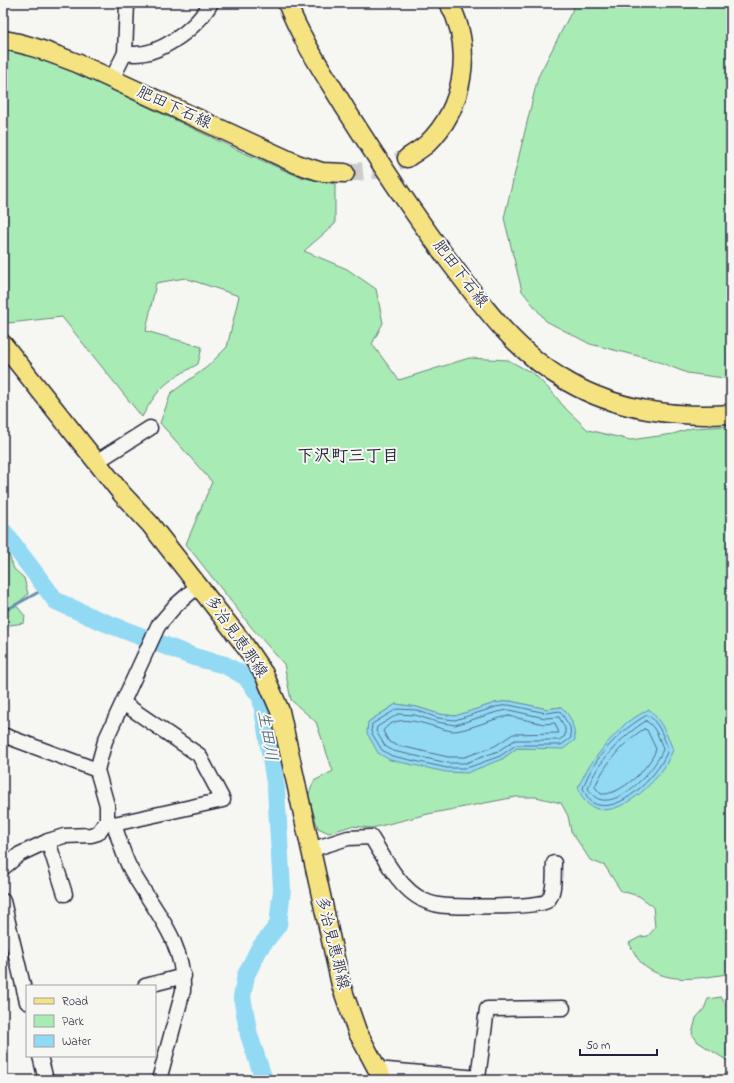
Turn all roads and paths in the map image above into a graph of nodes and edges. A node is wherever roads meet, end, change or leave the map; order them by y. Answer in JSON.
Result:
{"nodes":[{"id":1,"x":127,"y":3,"type":"edge"},
{"id":2,"x":211,"y":3,"type":"edge"},
{"id":3,"x":287,"y":3,"type":"edge"},
{"id":4,"x":449,"y":3,"type":"edge"},
{"id":5,"x":3,"y":40,"type":"edge"},
{"id":6,"x":124,"y":53,"type":"junction"},
{"id":7,"x":112,"y":79,"type":"junction"},
{"id":8,"x":407,"y":158,"type":"tunnel mouth"},
{"id":9,"x":344,"y":173,"type":"tunnel mouth"},
{"id":10,"x":3,"y":344,"type":"edge"},
{"id":11,"x":731,"y":414,"type":"edge"},
{"id":12,"x":150,"y":428,"type":"dead end"},
{"id":13,"x":96,"y":462,"type":"junction"},
{"id":14,"x":198,"y":585,"type":"junction"},
{"id":15,"x":123,"y":703,"type":"junction"},
{"id":16,"x":3,"y":735,"type":"edge"},
{"id":17,"x":97,"y":770,"type":"junction"},
{"id":18,"x":110,"y":822,"type":"junction"},
{"id":19,"x":48,"y":841,"type":"junction"},
{"id":20,"x":310,"y":850,"type":"junction"},
{"id":21,"x":554,"y":863,"type":"dead end"},
{"id":22,"x":3,"y":868,"type":"edge"},
{"id":23,"x":65,"y":894,"type":"dead end"},
{"id":24,"x":3,"y":901,"type":"edge"},
{"id":25,"x":6,"y":933,"type":"edge"},
{"id":26,"x":184,"y":976,"type":"junction"},
{"id":27,"x":149,"y":985,"type":"edge"},
{"id":28,"x":26,"y":999,"type":"edge"},
{"id":29,"x":563,"y":1008,"type":"dead end"},
{"id":30,"x":40,"y":1057,"type":"edge"},
{"id":31,"x":380,"y":1074,"type":"edge"},
{"id":32,"x":46,"y":1080,"type":"edge"},
{"id":33,"x":159,"y":1080,"type":"edge"}],
"edges":[{"from":1,"to":6,"type":"street"},
{"from":2,"to":6,"type":"street"},
{"from":3,"to":11,"type":"main road","name":"肥田下石線"},
{"from":4,"to":8,"type":"main road"},
{"from":5,"to":7,"type":"main road","name":"肥田下石線"},
{"from":6,"to":7,"type":"street"},
{"from":7,"to":9,"type":"main road","name":"肥田下石線"},
{"from":10,"to":13,"type":"main road","name":"多治見恵那線"},
{"from":12,"to":13,"type":"street"},
{"from":13,"to":14,"type":"main road","name":"多治見恵那線"},
{"from":14,"to":15,"type":"street"},
{"from":14,"to":20,"type":"main road","name":"多治見恵那線"},
{"from":15,"to":17,"type":"street"},
{"from":15,"to":18,"type":"street"},
{"from":16,"to":17,"type":"street"},
{"from":17,"to":18,"type":"street"},
{"from":18,"to":19,"type":"street"},
{"from":18,"to":26,"type":"street"},
{"from":19,"to":22,"type":"street"},
{"from":19,"to":23,"type":"street"},
{"from":20,"to":21,"type":"street"},
{"from":20,"to":31,"type":"main road","name":"多治見恵那線"},
{"from":24,"to":25,"type":"street"},
{"from":25,"to":28,"type":"street"},
{"from":26,"to":27,"type":"street"},
{"from":26,"to":33,"type":"street"},
{"from":29,"to":31,"type":"street"},
{"from":30,"to":32,"type":"street"}]}
